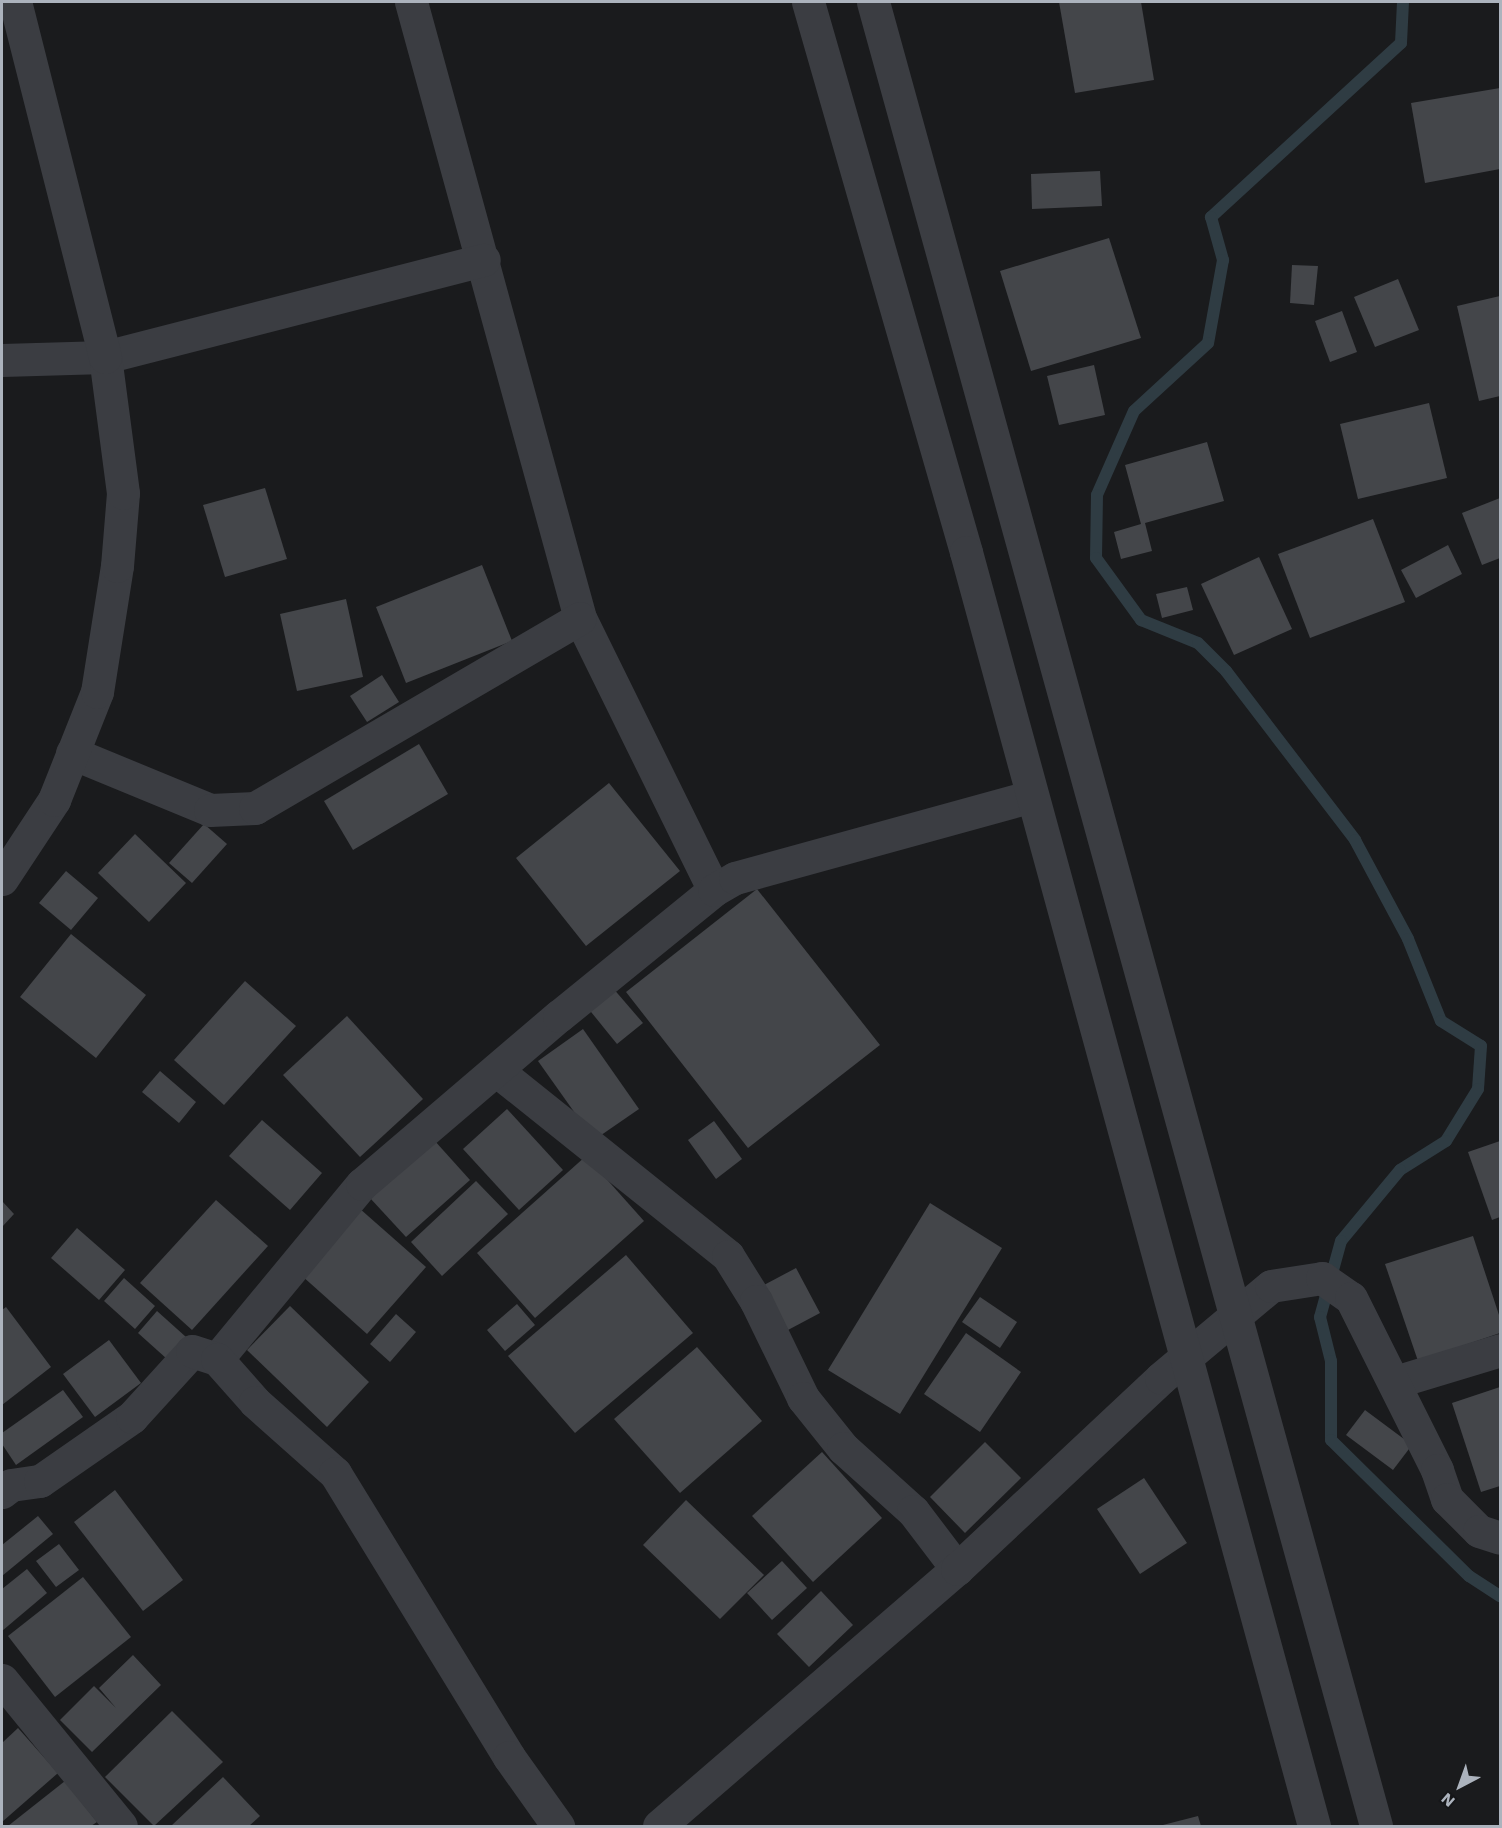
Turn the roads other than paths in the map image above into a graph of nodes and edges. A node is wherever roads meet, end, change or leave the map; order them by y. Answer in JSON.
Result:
{"nodes":[{"id":1,"x":15,"y":2,"type":"edge"},
{"id":2,"x":411,"y":2,"type":"edge"},
{"id":3,"x":808,"y":2,"type":"edge"},
{"id":4,"x":873,"y":2,"type":"edge"},
{"id":5,"x":484,"y":260,"type":"junction"},
{"id":6,"x":105,"y":357,"type":"junction"},
{"id":7,"x":2,"y":360,"type":"edge"},
{"id":8,"x":580,"y":618,"type":"junction"},
{"id":9,"x":72,"y":753,"type":"junction"},
{"id":10,"x":1032,"y":796,"type":"junction"},
{"id":11,"x":2,"y":879,"type":"edge"},
{"id":12,"x":714,"y":890,"type":"junction"},
{"id":13,"x":496,"y":1070,"type":"junction"},
{"id":14,"x":1234,"y":1317,"type":"junction"},
{"id":15,"x":1500,"y":1350,"type":"edge"},
{"id":16,"x":1185,"y":1358,"type":"junction"},
{"id":17,"x":217,"y":1359,"type":"junction"},
{"id":18,"x":1395,"y":1382,"type":"junction"},
{"id":19,"x":2,"y":1492,"type":"edge"},
{"id":20,"x":1500,"y":1538,"type":"edge"},
{"id":21,"x":957,"y":1569,"type":"junction"},
{"id":22,"x":2,"y":1680,"type":"edge"},
{"id":23,"x":121,"y":1827,"type":"edge"},
{"id":24,"x":558,"y":1827,"type":"edge"},
{"id":25,"x":659,"y":1827,"type":"edge"},
{"id":26,"x":1314,"y":1827,"type":"edge"},
{"id":27,"x":1376,"y":1827,"type":"edge"}],
"edges":[{"from":1,"to":6,"type":"street"},
{"from":2,"to":5,"type":"street"},
{"from":3,"to":10,"type":"street"},
{"from":4,"to":14,"type":"street"},
{"from":5,"to":6,"type":"street"},
{"from":5,"to":8,"type":"street"},
{"from":6,"to":7,"type":"street"},
{"from":6,"to":9,"type":"street"},
{"from":8,"to":9,"type":"street"},
{"from":8,"to":12,"type":"street"},
{"from":9,"to":11,"type":"street"},
{"from":10,"to":12,"type":"street"},
{"from":10,"to":16,"type":"street"},
{"from":12,"to":13,"type":"street"},
{"from":13,"to":17,"type":"street"},
{"from":13,"to":21,"type":"street"},
{"from":14,"to":16,"type":"street"},
{"from":14,"to":18,"type":"street"},
{"from":14,"to":27,"type":"street"},
{"from":15,"to":18,"type":"street"},
{"from":16,"to":21,"type":"street"},
{"from":16,"to":26,"type":"street"},
{"from":17,"to":19,"type":"street"},
{"from":17,"to":24,"type":"street"},
{"from":18,"to":20,"type":"street"},
{"from":21,"to":25,"type":"street"},
{"from":22,"to":23,"type":"street"}]}
